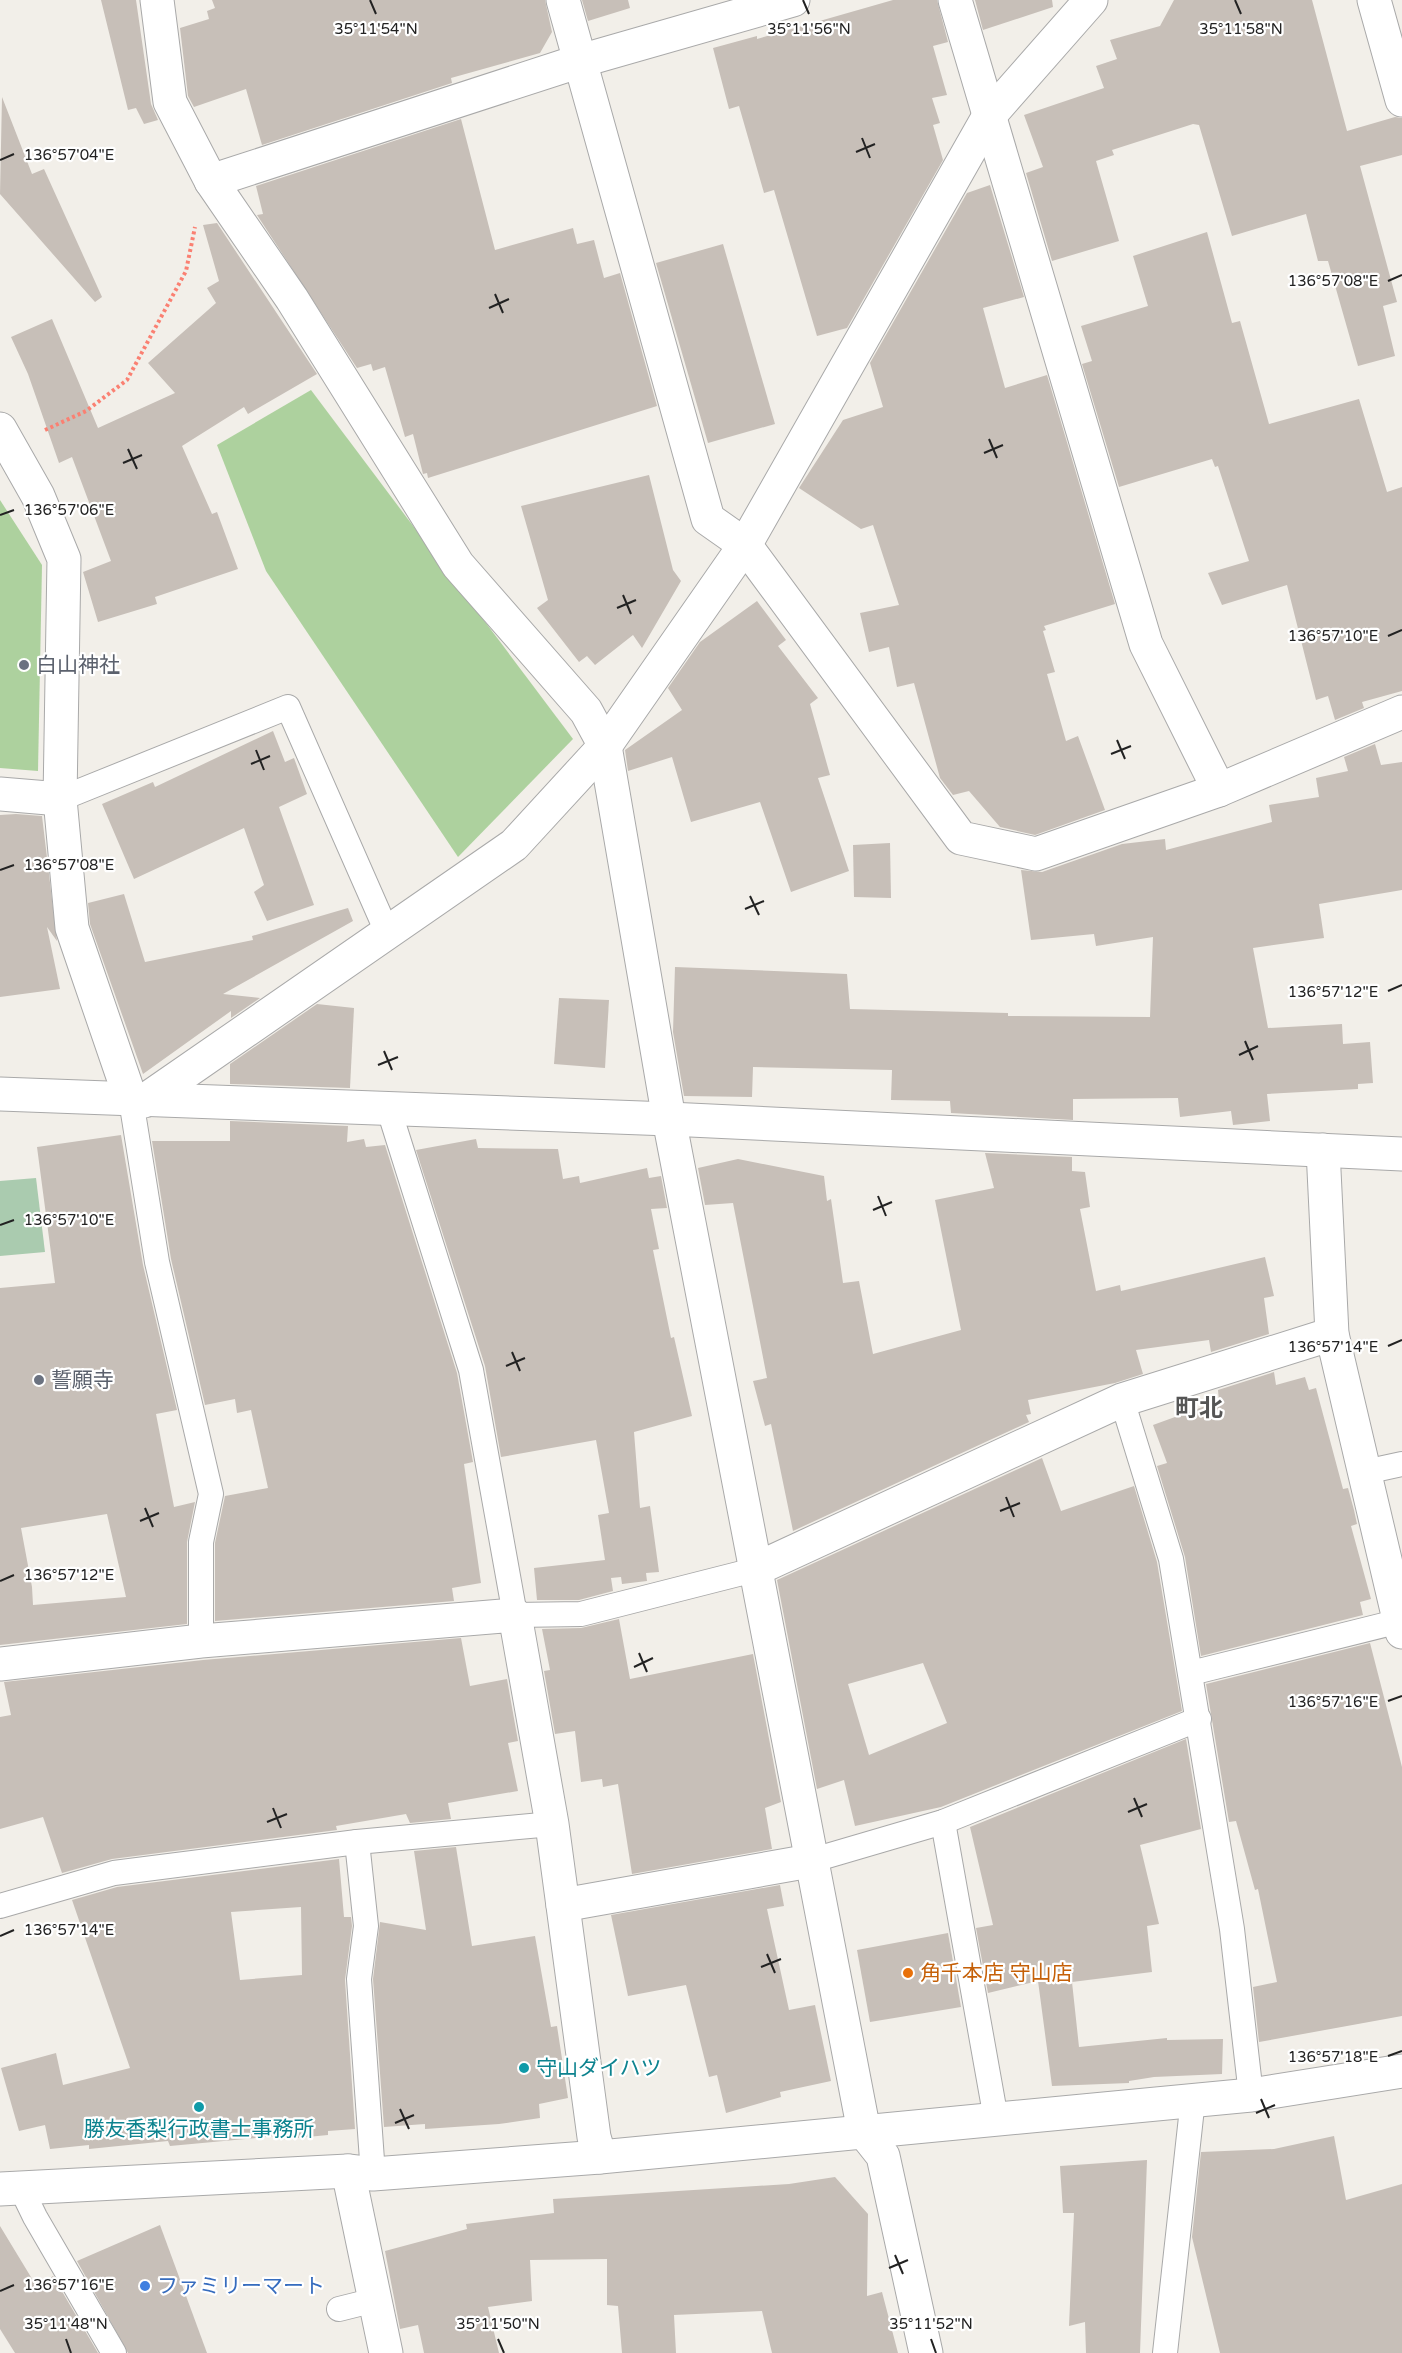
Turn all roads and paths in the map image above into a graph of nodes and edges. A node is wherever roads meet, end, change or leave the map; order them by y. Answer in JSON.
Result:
{"nodes":[{"id":1,"x":157,"y":0,"type":"edge"},
{"id":2,"x":564,"y":0,"type":"edge"},
{"id":3,"x":793,"y":0,"type":"edge"},
{"id":4,"x":955,"y":0,"type":"edge"},
{"id":5,"x":1091,"y":0,"type":"edge"},
{"id":6,"x":1374,"y":0,"type":"edge"},
{"id":7,"x":580,"y":61,"type":"junction"},
{"id":8,"x":1402,"y":100,"type":"edge"},
{"id":9,"x":989,"y":116,"type":"junction"},
{"id":10,"x":211,"y":181,"type":"junction"},
{"id":11,"x":5,"y":437,"type":"edge"},
{"id":12,"x":745,"y":545,"type":"junction"},
{"id":13,"x":1402,"y":712,"type":"edge"},
{"id":14,"x":605,"y":746,"type":"junction"},
{"id":15,"x":1219,"y":790,"type":"junction"},
{"id":16,"x":0,"y":794,"type":"edge"},
{"id":17,"x":60,"y":799,"type":"junction"},
{"id":18,"x":387,"y":932,"type":"junction"},
{"id":19,"x":0,"y":1094,"type":"edge"},
{"id":20,"x":138,"y":1100,"type":"junction"},
{"id":21,"x":389,"y":1110,"type":"junction"},
{"id":22,"x":669,"y":1119,"type":"junction"},
{"id":23,"x":1323,"y":1150,"type":"junction"},
{"id":24,"x":1402,"y":1154,"type":"edge"},
{"id":25,"x":1332,"y":1334,"type":"junction"},
{"id":26,"x":1122,"y":1400,"type":"junction"},
{"id":27,"x":1402,"y":1464,"type":"edge"},
{"id":28,"x":1365,"y":1472,"type":"junction"},
{"id":29,"x":754,"y":1570,"type":"junction"},
{"id":30,"x":515,"y":1615,"type":"junction"},
{"id":31,"x":1401,"y":1627,"type":"edge"},
{"id":32,"x":201,"y":1641,"type":"junction"},
{"id":33,"x":0,"y":1664,"type":"edge"},
{"id":34,"x":1191,"y":1673,"type":"junction"},
{"id":35,"x":1198,"y":1719,"type":"junction"},
{"id":36,"x":943,"y":1822,"type":"junction"},
{"id":37,"x":552,"y":1824,"type":"junction"},
{"id":38,"x":357,"y":1842,"type":"junction"},
{"id":39,"x":810,"y":1861,"type":"junction"},
{"id":40,"x":562,"y":1905,"type":"junction"},
{"id":41,"x":0,"y":1906,"type":"edge"},
{"id":42,"x":1402,"y":2071,"type":"edge"},
{"id":43,"x":1251,"y":2095,"type":"junction"},
{"id":44,"x":1192,"y":2099,"type":"junction"},
{"id":45,"x":996,"y":2119,"type":"junction"},
{"id":46,"x":864,"y":2132,"type":"junction"},
{"id":47,"x":600,"y":2157,"type":"junction"},
{"id":48,"x":360,"y":2173,"type":"junction"},
{"id":49,"x":10,"y":2188,"type":"edge"},
{"id":50,"x":375,"y":2300,"type":"junction"},
{"id":51,"x":339,"y":2310,"type":"dead end"},
{"id":52,"x":114,"y":2353,"type":"edge"},
{"id":53,"x":386,"y":2353,"type":"edge"},
{"id":54,"x":926,"y":2353,"type":"edge"},
{"id":55,"x":1165,"y":2353,"type":"edge"}],
"edges":[{"from":1,"to":10,"type":"street"},
{"from":2,"to":7,"type":"street"},
{"from":3,"to":7,"type":"street"},
{"from":4,"to":9,"type":"street"},
{"from":5,"to":9,"type":"street"},
{"from":6,"to":8,"type":"street"},
{"from":7,"to":10,"type":"street"},
{"from":7,"to":12,"type":"street"},
{"from":9,"to":12,"type":"street"},
{"from":9,"to":15,"type":"street"},
{"from":10,"to":11,"type":"path"},
{"from":10,"to":14,"type":"street"},
{"from":11,"to":17,"type":"street"},
{"from":12,"to":14,"type":"street"},
{"from":12,"to":15,"type":"street"},
{"from":13,"to":15,"type":"street"},
{"from":14,"to":18,"type":"street"},
{"from":14,"to":22,"type":"street"},
{"from":16,"to":17,"type":"street"},
{"from":17,"to":18,"type":"lane"},
{"from":17,"to":20,"type":"street"},
{"from":18,"to":20,"type":"street"},
{"from":19,"to":20,"type":"street"},
{"from":20,"to":21,"type":"street"},
{"from":20,"to":32,"type":"lane"},
{"from":21,"to":22,"type":"street"},
{"from":21,"to":30,"type":"lane"},
{"from":22,"to":23,"type":"street"},
{"from":22,"to":29,"type":"street"},
{"from":23,"to":24,"type":"street"},
{"from":23,"to":25,"type":"street"},
{"from":25,"to":26,"type":"street"},
{"from":25,"to":28,"type":"street"},
{"from":26,"to":29,"type":"street"},
{"from":26,"to":34,"type":"lane"},
{"from":27,"to":28,"type":"lane"},
{"from":28,"to":31,"type":"street"},
{"from":29,"to":30,"type":"lane"},
{"from":29,"to":39,"type":"street"},
{"from":30,"to":32,"type":"street"},
{"from":30,"to":37,"type":"street"},
{"from":31,"to":34,"type":"lane"},
{"from":32,"to":33,"type":"street"},
{"from":34,"to":35,"type":"lane"},
{"from":35,"to":36,"type":"lane"},
{"from":35,"to":43,"type":"lane"},
{"from":36,"to":39,"type":"lane"},
{"from":36,"to":45,"type":"lane"},
{"from":37,"to":38,"type":"lane"},
{"from":37,"to":40,"type":"street"},
{"from":38,"to":41,"type":"lane"},
{"from":38,"to":48,"type":"lane"},
{"from":39,"to":40,"type":"street"},
{"from":39,"to":46,"type":"street"},
{"from":40,"to":47,"type":"street"},
{"from":42,"to":43,"type":"street"},
{"from":43,"to":44,"type":"street"},
{"from":44,"to":45,"type":"street"},
{"from":44,"to":55,"type":"lane"},
{"from":45,"to":46,"type":"street"},
{"from":46,"to":47,"type":"street"},
{"from":46,"to":54,"type":"street"},
{"from":47,"to":48,"type":"street"},
{"from":48,"to":49,"type":"street"},
{"from":48,"to":50,"type":"street"},
{"from":49,"to":52,"type":"lane"},
{"from":50,"to":51,"type":"lane"},
{"from":50,"to":53,"type":"street"}]}
